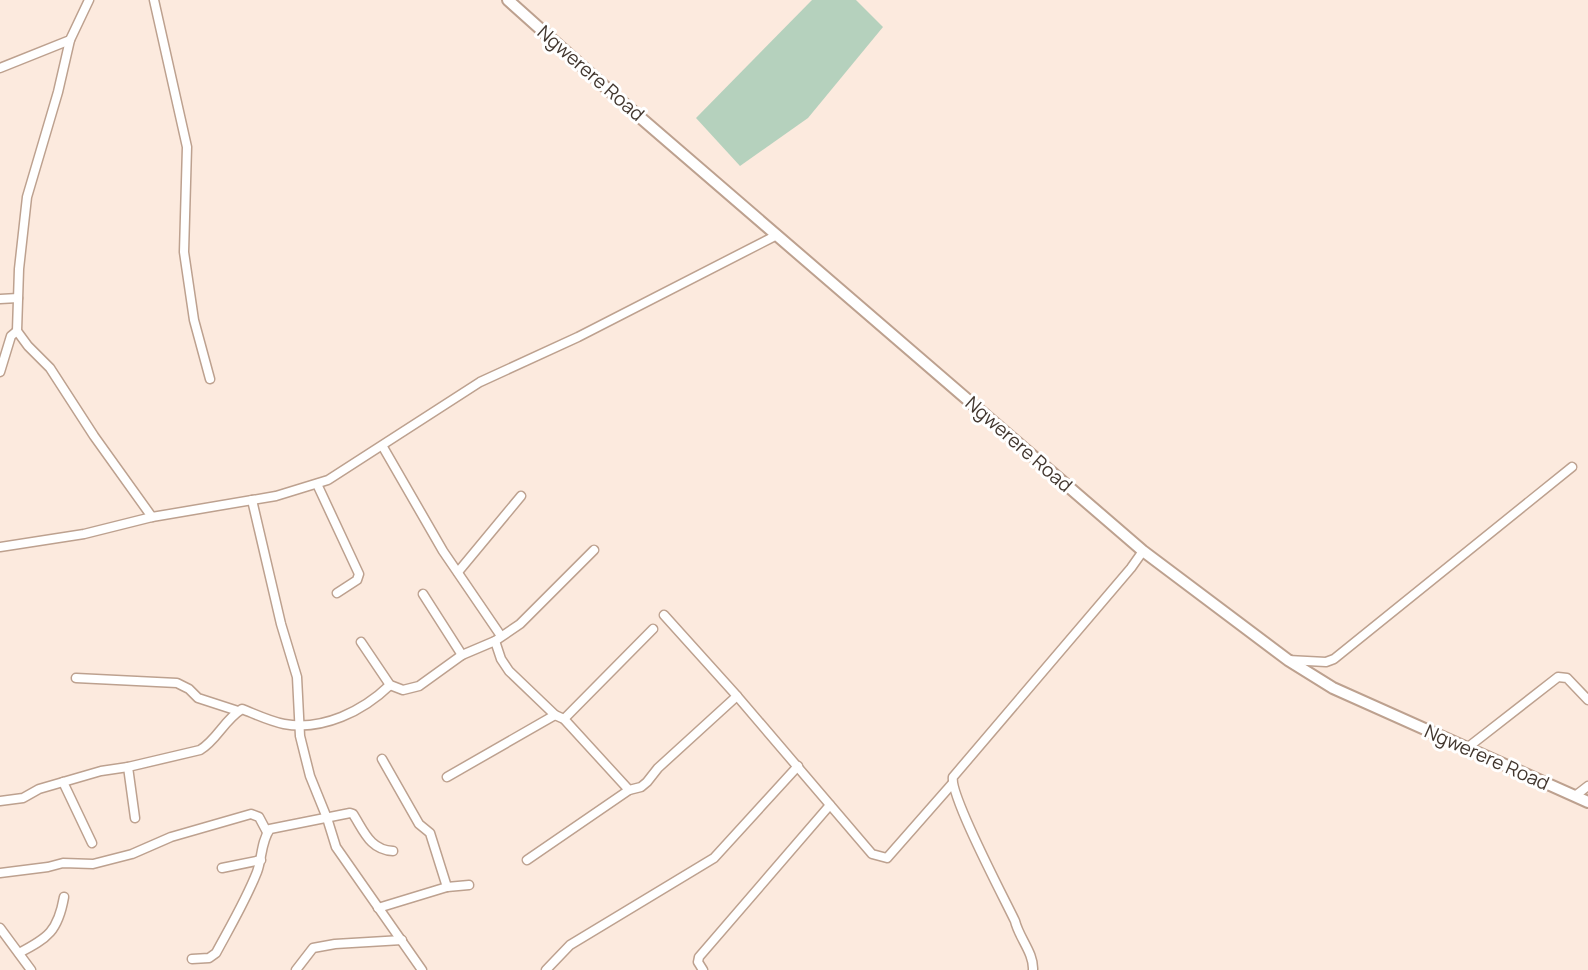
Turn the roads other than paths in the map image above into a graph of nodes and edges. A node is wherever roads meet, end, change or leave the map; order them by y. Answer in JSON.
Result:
{"nodes":[{"id":1,"x":89,"y":0,"type":"edge"},
{"id":2,"x":154,"y":0,"type":"edge"},
{"id":3,"x":508,"y":0,"type":"edge"},
{"id":4,"x":70,"y":40,"type":"junction"},
{"id":5,"x":0,"y":68,"type":"edge"},
{"id":6,"x":777,"y":235,"type":"junction"},
{"id":7,"x":18,"y":298,"type":"junction"},
{"id":8,"x":0,"y":299,"type":"edge"},
{"id":9,"x":17,"y":331,"type":"junction"},
{"id":10,"x":0,"y":372,"type":"edge"},
{"id":11,"x":211,"y":379,"type":"dead end"},
{"id":12,"x":383,"y":447,"type":"junction"},
{"id":13,"x":1572,"y":467,"type":"dead end"},
{"id":14,"x":317,"y":484,"type":"junction"},
{"id":15,"x":521,"y":496,"type":"dead end"},
{"id":16,"x":252,"y":500,"type":"junction"},
{"id":17,"x":152,"y":516,"type":"junction"},
{"id":18,"x":0,"y":547,"type":"edge"},
{"id":19,"x":594,"y":550,"type":"dead end"},
{"id":20,"x":1143,"y":551,"type":"junction"},
{"id":21,"x":458,"y":572,"type":"junction"},
{"id":22,"x":337,"y":593,"type":"dead end"},
{"id":23,"x":423,"y":594,"type":"dead end"},
{"id":24,"x":664,"y":615,"type":"dead end"},
{"id":25,"x":653,"y":629,"type":"dead end"},
{"id":26,"x":498,"y":639,"type":"junction"},
{"id":27,"x":361,"y":642,"type":"dead end"},
{"id":28,"x":462,"y":655,"type":"junction"},
{"id":29,"x":1288,"y":660,"type":"junction"},
{"id":30,"x":76,"y":678,"type":"dead end"},
{"id":31,"x":390,"y":685,"type":"junction"},
{"id":32,"x":737,"y":696,"type":"junction"},
{"id":33,"x":1588,"y":700,"type":"edge"},
{"id":34,"x":238,"y":711,"type":"junction"},
{"id":35,"x":555,"y":715,"type":"junction"},
{"id":36,"x":564,"y":719,"type":"junction"},
{"id":37,"x":301,"y":724,"type":"junction"},
{"id":38,"x":1467,"y":748,"type":"junction"},
{"id":39,"x":382,"y":759,"type":"dead end"},
{"id":40,"x":798,"y":766,"type":"junction"},
{"id":41,"x":128,"y":767,"type":"junction"},
{"id":42,"x":447,"y":777,"type":"dead end"},
{"id":43,"x":63,"y":782,"type":"junction"},
{"id":44,"x":952,"y":784,"type":"junction"},
{"id":45,"x":1588,"y":786,"type":"edge"},
{"id":46,"x":629,"y":790,"type":"junction"},
{"id":47,"x":1574,"y":796,"type":"junction"},
{"id":48,"x":0,"y":801,"type":"edge"},
{"id":49,"x":1588,"y":802,"type":"edge"},
{"id":50,"x":830,"y":805,"type":"junction"},
{"id":51,"x":135,"y":818,"type":"dead end"},
{"id":52,"x":327,"y":818,"type":"junction"},
{"id":53,"x":267,"y":832,"type":"junction"},
{"id":54,"x":92,"y":843,"type":"dead end"},
{"id":55,"x":393,"y":851,"type":"dead end"},
{"id":56,"x":261,"y":860,"type":"junction"},
{"id":57,"x":527,"y":860,"type":"dead end"},
{"id":58,"x":222,"y":869,"type":"dead end"},
{"id":59,"x":0,"y":873,"type":"edge"},
{"id":60,"x":469,"y":885,"type":"dead end"},
{"id":61,"x":447,"y":887,"type":"junction"},
{"id":62,"x":64,"y":898,"type":"dead end"},
{"id":63,"x":378,"y":908,"type":"junction"},
{"id":64,"x":0,"y":928,"type":"edge"},
{"id":65,"x":402,"y":940,"type":"junction"},
{"id":66,"x":19,"y":953,"type":"junction"},
{"id":67,"x":192,"y":959,"type":"dead end"},
{"id":68,"x":31,"y":970,"type":"edge"},
{"id":69,"x":296,"y":970,"type":"edge"},
{"id":70,"x":422,"y":970,"type":"edge"},
{"id":71,"x":546,"y":970,"type":"edge"},
{"id":72,"x":703,"y":970,"type":"edge"},
{"id":73,"x":1033,"y":970,"type":"edge"}],
"edges":[{"from":1,"to":4,"type":"street"},
{"from":2,"to":11,"type":"street"},
{"from":3,"to":6,"type":"main road","name":"Ngwerere Road"},
{"from":4,"to":5,"type":"street"},
{"from":4,"to":7,"type":"street"},
{"from":6,"to":12,"type":"street"},
{"from":6,"to":20,"type":"main road","name":"Ngwerere Road"},
{"from":7,"to":8,"type":"street"},
{"from":7,"to":9,"type":"street"},
{"from":9,"to":10,"type":"street"},
{"from":9,"to":17,"type":"street"},
{"from":12,"to":14,"type":"street"},
{"from":12,"to":21,"type":"street"},
{"from":13,"to":29,"type":"street"},
{"from":14,"to":16,"type":"street"},
{"from":14,"to":22,"type":"street"},
{"from":15,"to":21,"type":"street"},
{"from":16,"to":17,"type":"street"},
{"from":16,"to":37,"type":"street"},
{"from":17,"to":18,"type":"street"},
{"from":19,"to":26,"type":"street"},
{"from":20,"to":29,"type":"main road","name":"Ngwerere Road"},
{"from":20,"to":44,"type":"street"},
{"from":21,"to":26,"type":"street"},
{"from":23,"to":28,"type":"street"},
{"from":24,"to":32,"type":"street"},
{"from":25,"to":36,"type":"street"},
{"from":26,"to":28,"type":"street"},
{"from":26,"to":35,"type":"street"},
{"from":27,"to":31,"type":"street"},
{"from":28,"to":31,"type":"street"},
{"from":29,"to":38,"type":"main road","name":"Ngwerere Road"},
{"from":30,"to":34,"type":"street"},
{"from":31,"to":37,"type":"street"},
{"from":32,"to":40,"type":"street"},
{"from":32,"to":46,"type":"street"},
{"from":33,"to":38,"type":"street"},
{"from":34,"to":37,"type":"street"},
{"from":34,"to":41,"type":"street"},
{"from":35,"to":36,"type":"street"},
{"from":35,"to":42,"type":"street"},
{"from":36,"to":46,"type":"street"},
{"from":37,"to":52,"type":"street"},
{"from":38,"to":47,"type":"main road","name":"Ngwerere Road"},
{"from":39,"to":61,"type":"street"},
{"from":40,"to":50,"type":"street"},
{"from":40,"to":71,"type":"street"},
{"from":41,"to":43,"type":"street"},
{"from":41,"to":51,"type":"street"},
{"from":43,"to":48,"type":"street"},
{"from":43,"to":54,"type":"street"},
{"from":44,"to":50,"type":"street"},
{"from":44,"to":73,"type":"street"},
{"from":45,"to":47,"type":"street"},
{"from":46,"to":57,"type":"street"},
{"from":47,"to":49,"type":"main road","name":"Ngwerere Road"},
{"from":50,"to":72,"type":"street"},
{"from":52,"to":53,"type":"street"},
{"from":52,"to":55,"type":"street"},
{"from":52,"to":63,"type":"street"},
{"from":53,"to":56,"type":"street"},
{"from":53,"to":59,"type":"street"},
{"from":56,"to":58,"type":"street"},
{"from":56,"to":67,"type":"street"},
{"from":60,"to":61,"type":"street"},
{"from":61,"to":63,"type":"street"},
{"from":62,"to":66,"type":"street"},
{"from":63,"to":65,"type":"street"},
{"from":64,"to":66,"type":"street"},
{"from":65,"to":69,"type":"street"},
{"from":65,"to":70,"type":"street"},
{"from":66,"to":68,"type":"street"}]}
